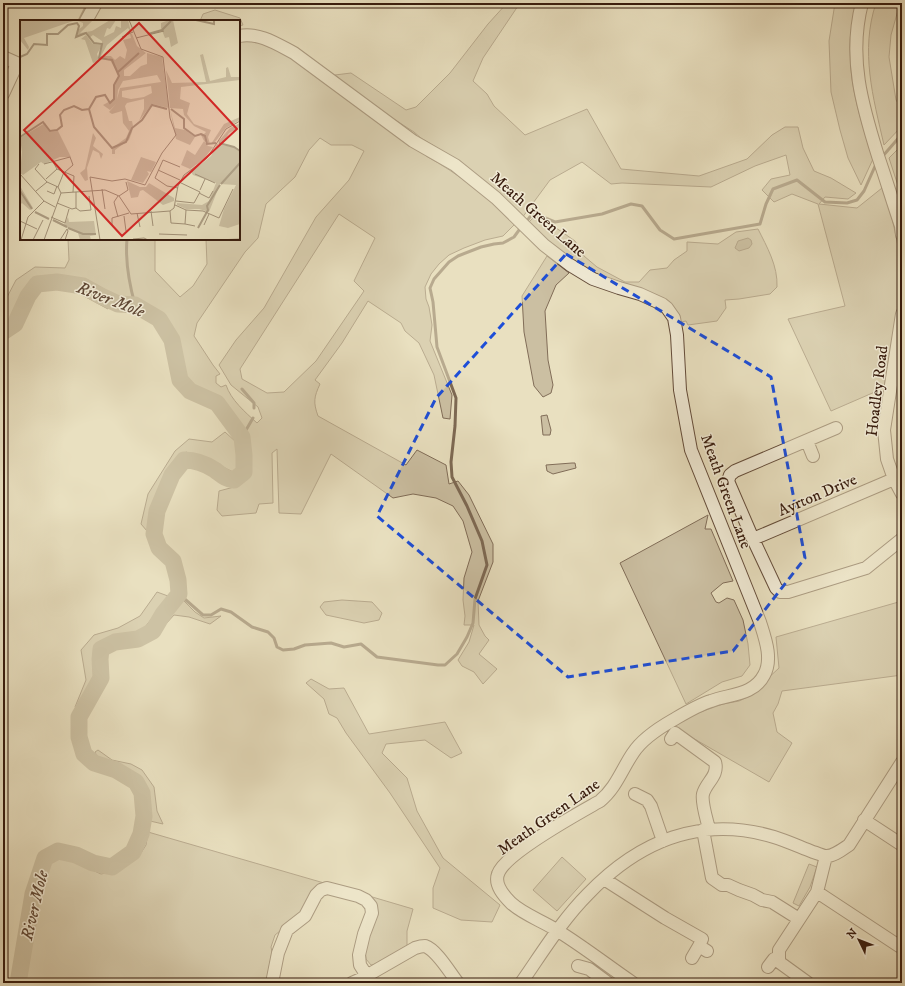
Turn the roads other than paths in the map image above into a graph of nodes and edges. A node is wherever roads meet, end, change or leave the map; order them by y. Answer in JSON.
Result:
{"nodes":[{"id":1,"x":96,"y":3,"type":"edge"},
{"id":2,"x":862,"y":3,"type":"edge"},
{"id":3,"x":87,"y":20,"type":"edge"},
{"id":4,"x":240,"y":36,"type":"edge"},
{"id":5,"x":3,"y":57,"type":"edge"},
{"id":6,"x":19,"y":65,"type":"edge"},
{"id":7,"x":3,"y":94,"type":"edge"},
{"id":8,"x":902,"y":235,"type":"edge"},
{"id":9,"x":902,"y":314,"type":"edge"},
{"id":10,"x":836,"y":428,"type":"dead end"},
{"id":11,"x":807,"y":441,"type":"junction"},
{"id":12,"x":814,"y":456,"type":"dead end"},
{"id":13,"x":894,"y":479,"type":"junction"},
{"id":14,"x":902,"y":494,"type":"edge"},
{"id":15,"x":902,"y":539,"type":"edge"},
{"id":16,"x":753,"y":540,"type":"junction"},
{"id":17,"x":671,"y":739,"type":"dead end"},
{"id":18,"x":902,"y":762,"type":"edge"},
{"id":19,"x":635,"y":794,"type":"dead end"},
{"id":20,"x":864,"y":820,"type":"junction"},
{"id":21,"x":706,"y":829,"type":"junction"},
{"id":22,"x":664,"y":841,"type":"junction"},
{"id":23,"x":902,"y":845,"type":"edge"},
{"id":24,"x":826,"y":856,"type":"junction"},
{"id":25,"x":604,"y":879,"type":"junction"},
{"id":26,"x":817,"y":892,"type":"junction"},
{"id":27,"x":799,"y":919,"type":"junction"},
{"id":28,"x":558,"y":930,"type":"junction"},
{"id":29,"x":899,"y":946,"type":"dead end"},
{"id":30,"x":692,"y":958,"type":"dead end"},
{"id":31,"x":779,"y":958,"type":"junction"},
{"id":32,"x":578,"y":966,"type":"dead end"},
{"id":33,"x":768,"y":967,"type":"dead end"},
{"id":34,"x":361,"y":980,"type":"edge"},
{"id":35,"x":801,"y":981,"type":"edge"},
{"id":36,"x":272,"y":983,"type":"edge"},
{"id":37,"x":458,"y":983,"type":"edge"},
{"id":38,"x":521,"y":983,"type":"edge"},
{"id":39,"x":608,"y":983,"type":"edge"},
{"id":40,"x":633,"y":983,"type":"edge"}],
"edges":[{"from":1,"to":3,"type":"street"},
{"from":2,"to":8,"type":"street"},
{"from":4,"to":28,"type":"street","name":"Meath Green Lane"},
{"from":5,"to":6,"type":"street"},
{"from":6,"to":7,"type":"street"},
{"from":9,"to":13,"type":"street","name":"Hoadley Road"},
{"from":10,"to":11,"type":"street"},
{"from":11,"to":12,"type":"street"},
{"from":11,"to":16,"type":"street"},
{"from":13,"to":14,"type":"street","name":"Hoadley Road"},
{"from":13,"to":16,"type":"street","name":"Ayrton Drive"},
{"from":15,"to":16,"type":"street"},
{"from":17,"to":21,"type":"street"},
{"from":18,"to":20,"type":"street"},
{"from":19,"to":22,"type":"street"},
{"from":20,"to":23,"type":"street"},
{"from":20,"to":24,"type":"street"},
{"from":21,"to":22,"type":"street"},
{"from":21,"to":24,"type":"street"},
{"from":21,"to":27,"type":"street"},
{"from":22,"to":25,"type":"street"},
{"from":24,"to":26,"type":"street"},
{"from":25,"to":28,"type":"street"},
{"from":25,"to":30,"type":"street"},
{"from":26,"to":27,"type":"street"},
{"from":26,"to":29,"type":"street"},
{"from":27,"to":31,"type":"street"},
{"from":28,"to":38,"type":"street"},
{"from":28,"to":40,"type":"street","name":"Meath Green Lane"},
{"from":31,"to":33,"type":"street"},
{"from":31,"to":35,"type":"street"},
{"from":32,"to":39,"type":"street"},
{"from":34,"to":36,"type":"street"},
{"from":34,"to":37,"type":"street"}]}
